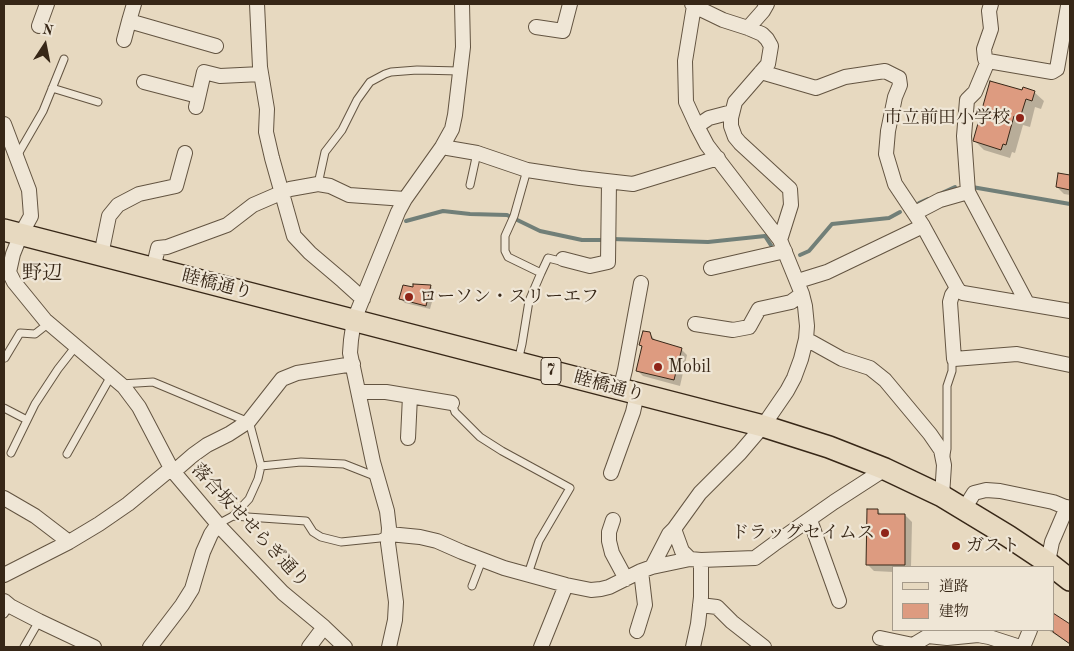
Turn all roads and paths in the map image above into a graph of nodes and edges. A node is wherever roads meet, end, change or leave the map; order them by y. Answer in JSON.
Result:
{"nodes":[{"id":1,"x":47,"y":4,"type":"edge"},
{"id":2,"x":134,"y":4,"type":"edge"},
{"id":3,"x":258,"y":4,"type":"edge"},
{"id":4,"x":462,"y":4,"type":"edge"},
{"id":5,"x":570,"y":4,"type":"edge"},
{"id":6,"x":767,"y":4,"type":"edge"},
{"id":7,"x":992,"y":4,"type":"edge"},
{"id":8,"x":1070,"y":4,"type":"edge"},
{"id":9,"x":693,"y":5,"type":"edge"},
{"id":10,"x":129,"y":21,"type":"junction"},
{"id":11,"x":39,"y":26,"type":"dead end"},
{"id":12,"x":536,"y":27,"type":"dead end"},
{"id":13,"x":748,"y":28,"type":"junction"},
{"id":14,"x":124,"y":40,"type":"dead end"},
{"id":15,"x":216,"y":46,"type":"dead end"},
{"id":16,"x":64,"y":59,"type":"dead end"},
{"id":17,"x":988,"y":61,"type":"junction"},
{"id":18,"x":460,"y":71,"type":"junction"},
{"id":19,"x":761,"y":72,"type":"junction"},
{"id":20,"x":261,"y":74,"type":"junction"},
{"id":21,"x":144,"y":82,"type":"dead end"},
{"id":22,"x":52,"y":88,"type":"junction"},
{"id":23,"x":98,"y":102,"type":"dead end"},
{"id":24,"x":732,"y":112,"type":"junction"},
{"id":25,"x":4,"y":124,"type":"edge"},
{"id":26,"x":697,"y":126,"type":"junction"},
{"id":27,"x":442,"y":147,"type":"junction"},
{"id":28,"x":185,"y":153,"type":"dead end"},
{"id":29,"x":477,"y":153,"type":"junction"},
{"id":30,"x":16,"y":158,"type":"junction"},
{"id":31,"x":718,"y":158,"type":"junction"},
{"id":32,"x":527,"y":170,"type":"junction"},
{"id":33,"x":609,"y":182,"type":"junction"},
{"id":34,"x":318,"y":184,"type":"junction"},
{"id":35,"x":470,"y":185,"type":"dead end"},
{"id":36,"x":282,"y":192,"type":"junction"},
{"id":37,"x":968,"y":192,"type":"junction"},
{"id":38,"x":404,"y":199,"type":"junction"},
{"id":39,"x":914,"y":213,"type":"junction"},
{"id":40,"x":923,"y":226,"type":"junction"},
{"id":41,"x":13,"y":232,"type":"edge"},
{"id":42,"x":780,"y":249,"type":"junction"},
{"id":43,"x":101,"y":255,"type":"junction"},
{"id":44,"x":563,"y":259,"type":"joint"},
{"id":45,"x":711,"y":268,"type":"dead end"},
{"id":46,"x":153,"y":269,"type":"junction"},
{"id":47,"x":6,"y":274,"type":"edge"},
{"id":48,"x":540,"y":275,"type":"junction"},
{"id":49,"x":641,"y":283,"type":"dead end"},
{"id":50,"x":800,"y":287,"type":"junction"},
{"id":51,"x":957,"y":288,"type":"junction"},
{"id":52,"x":363,"y":299,"type":"junction"},
{"id":53,"x":1027,"y":303,"type":"junction"},
{"id":54,"x":1070,"y":311,"type":"edge"},
{"id":55,"x":354,"y":320,"type":"junction"},
{"id":56,"x":49,"y":323,"type":"junction"},
{"id":57,"x":695,"y":324,"type":"dead end"},
{"id":58,"x":806,"y":339,"type":"junction"},
{"id":59,"x":76,"y":346,"type":"junction"},
{"id":60,"x":5,"y":358,"type":"edge"},
{"id":61,"x":954,"y":359,"type":"junction"},
{"id":62,"x":517,"y":363,"type":"junction"},
{"id":63,"x":353,"y":364,"type":"junction"},
{"id":64,"x":1070,"y":365,"type":"edge"},
{"id":65,"x":116,"y":380,"type":"junction"},
{"id":66,"x":359,"y":392,"type":"junction"},
{"id":67,"x":629,"y":392,"type":"junction"},
{"id":68,"x":410,"y":396,"type":"junction"},
{"id":69,"x":452,"y":403,"type":"joint"},
{"id":70,"x":4,"y":408,"type":"edge"},
{"id":71,"x":27,"y":420,"type":"junction"},
{"id":72,"x":249,"y":421,"type":"junction"},
{"id":73,"x":763,"y":426,"type":"junction"},
{"id":74,"x":408,"y":438,"type":"dead end"},
{"id":75,"x":11,"y":453,"type":"dead end"},
{"id":76,"x":67,"y":454,"type":"dead end"},
{"id":77,"x":944,"y":465,"type":"junction"},
{"id":78,"x":261,"y":466,"type":"junction"},
{"id":79,"x":885,"y":469,"type":"junction"},
{"id":80,"x":172,"y":470,"type":"junction"},
{"id":81,"x":611,"y":473,"type":"dead end"},
{"id":82,"x":377,"y":477,"type":"junction"},
{"id":83,"x":942,"y":496,"type":"junction"},
{"id":84,"x":4,"y":498,"type":"edge"},
{"id":85,"x":1068,"y":508,"type":"edge"},
{"id":86,"x":964,"y":509,"type":"junction"},
{"id":87,"x":233,"y":516,"type":"junction"},
{"id":88,"x":613,"y":520,"type":"dead end"},
{"id":89,"x":810,"y":520,"type":"junction"},
{"id":90,"x":218,"y":524,"type":"junction"},
{"id":91,"x":674,"y":529,"type":"junction"},
{"id":92,"x":389,"y":534,"type":"junction"},
{"id":93,"x":69,"y":542,"type":"junction"},
{"id":94,"x":482,"y":560,"type":"junction"},
{"id":95,"x":696,"y":560,"type":"junction"},
{"id":96,"x":1047,"y":565,"type":"edge"},
{"id":97,"x":646,"y":569,"type":"junction"},
{"id":98,"x":1054,"y":570,"type":"edge"},
{"id":99,"x":528,"y":574,"type":"junction"},
{"id":100,"x":4,"y":576,"type":"edge"},
{"id":101,"x":626,"y":579,"type":"junction"},
{"id":102,"x":1070,"y":580,"type":"edge"},
{"id":103,"x":566,"y":585,"type":"junction"},
{"id":104,"x":472,"y":586,"type":"dead end"},
{"id":105,"x":839,"y":601,"type":"dead end"},
{"id":106,"x":700,"y":605,"type":"junction"},
{"id":107,"x":6,"y":607,"type":"edge"},
{"id":108,"x":39,"y":620,"type":"junction"},
{"id":109,"x":324,"y":627,"type":"junction"},
{"id":110,"x":637,"y":631,"type":"dead end"},
{"id":111,"x":1030,"y":631,"type":"edge"},
{"id":112,"x":880,"y":638,"type":"dead end"},
{"id":113,"x":24,"y":647,"type":"edge"},
{"id":114,"x":94,"y":647,"type":"edge"},
{"id":115,"x":150,"y":647,"type":"edge"},
{"id":116,"x":309,"y":647,"type":"edge"},
{"id":117,"x":345,"y":647,"type":"edge"},
{"id":118,"x":389,"y":647,"type":"edge"},
{"id":119,"x":541,"y":647,"type":"edge"},
{"id":120,"x":693,"y":647,"type":"edge"},
{"id":121,"x":764,"y":647,"type":"edge"},
{"id":122,"x":1022,"y":647,"type":"edge"}],
"edges":[{"from":1,"to":11,"type":"street"},
{"from":2,"to":10,"type":"street"},
{"from":3,"to":20,"type":"street"},
{"from":4,"to":18,"type":"street"},
{"from":5,"to":12,"type":"street"},
{"from":6,"to":13,"type":"street"},
{"from":7,"to":17,"type":"street"},
{"from":8,"to":17,"type":"street"},
{"from":9,"to":13,"type":"street"},
{"from":9,"to":26,"type":"street"},
{"from":10,"to":14,"type":"street"},
{"from":10,"to":15,"type":"street"},
{"from":13,"to":19,"type":"street"},
{"from":16,"to":22,"type":"lane"},
{"from":17,"to":37,"type":"street"},
{"from":18,"to":27,"type":"street"},
{"from":18,"to":34,"type":"lane"},
{"from":19,"to":24,"type":"street"},
{"from":19,"to":39,"type":"street"},
{"from":20,"to":21,"type":"street"},
{"from":20,"to":36,"type":"street"},
{"from":22,"to":23,"type":"lane"},
{"from":22,"to":30,"type":"lane"},
{"from":24,"to":26,"type":"street"},
{"from":24,"to":42,"type":"street"},
{"from":25,"to":30,"type":"street"},
{"from":26,"to":31,"type":"street"},
{"from":27,"to":29,"type":"street"},
{"from":27,"to":38,"type":"street"},
{"from":28,"to":43,"type":"street"},
{"from":29,"to":32,"type":"street"},
{"from":29,"to":35,"type":"lane"},
{"from":30,"to":41,"type":"street"},
{"from":31,"to":33,"type":"street"},
{"from":31,"to":42,"type":"street"},
{"from":32,"to":33,"type":"street"},
{"from":32,"to":48,"type":"lane"},
{"from":33,"to":44,"type":"street"},
{"from":34,"to":36,"type":"street"},
{"from":34,"to":38,"type":"street"},
{"from":36,"to":46,"type":"street"},
{"from":36,"to":52,"type":"street"},
{"from":37,"to":39,"type":"street"},
{"from":37,"to":53,"type":"street"},
{"from":38,"to":52,"type":"street"},
{"from":39,"to":40,"type":"street"},
{"from":40,"to":50,"type":"street"},
{"from":40,"to":51,"type":"street"},
{"from":41,"to":43,"type":"main road","name":"睦橋通り","number":"7"},
{"from":41,"to":47,"type":"street"},
{"from":42,"to":45,"type":"street"},
{"from":42,"to":50,"type":"street"},
{"from":43,"to":46,"type":"main road","name":"睦橋通り","number":"7"},
{"from":44,"to":48,"type":"lane"},
{"from":46,"to":55,"type":"main road","name":"睦橋通り","number":"7"},
{"from":47,"to":56,"type":"street","name":"落合坂せせらぎ通り"},
{"from":48,"to":62,"type":"lane"},
{"from":49,"to":67,"type":"street"},
{"from":50,"to":57,"type":"street"},
{"from":50,"to":58,"type":"street"},
{"from":51,"to":53,"type":"street"},
{"from":51,"to":61,"type":"street"},
{"from":52,"to":55,"type":"street"},
{"from":53,"to":54,"type":"street"},
{"from":55,"to":62,"type":"main road","name":"睦橋通り","number":"7"},
{"from":55,"to":63,"type":"street"},
{"from":56,"to":59,"type":"street","name":"落合坂せせらぎ通り"},
{"from":56,"to":60,"type":"lane"},
{"from":58,"to":73,"type":"street"},
{"from":58,"to":77,"type":"street"},
{"from":59,"to":65,"type":"street","name":"落合坂せせらぎ通り"},
{"from":59,"to":71,"type":"lane"},
{"from":61,"to":64,"type":"street"},
{"from":61,"to":77,"type":"lane"},
{"from":62,"to":67,"type":"main road","name":"睦橋通り","number":"7"},
{"from":63,"to":66,"type":"street"},
{"from":63,"to":72,"type":"street"},
{"from":65,"to":72,"type":"lane"},
{"from":65,"to":76,"type":"lane"},
{"from":65,"to":80,"type":"street","name":"落合坂せせらぎ通り"},
{"from":66,"to":68,"type":"street"},
{"from":66,"to":82,"type":"street"},
{"from":67,"to":73,"type":"main road","name":"睦橋通り","number":"7"},
{"from":67,"to":81,"type":"street"},
{"from":68,"to":69,"type":"street"},
{"from":68,"to":74,"type":"street"},
{"from":69,"to":99,"type":"lane"},
{"from":70,"to":71,"type":"lane"},
{"from":71,"to":75,"type":"lane"},
{"from":72,"to":78,"type":"lane"},
{"from":72,"to":80,"type":"street"},
{"from":73,"to":79,"type":"main road","name":"睦橋通り","number":"7"},
{"from":73,"to":91,"type":"street"},
{"from":77,"to":83,"type":"street"},
{"from":78,"to":82,"type":"lane"},
{"from":78,"to":87,"type":"lane"},
{"from":79,"to":83,"type":"main road","name":"睦橋通り","number":"7"},
{"from":79,"to":89,"type":"street"},
{"from":80,"to":90,"type":"street","name":"落合坂せせらぎ通り"},
{"from":80,"to":93,"type":"street"},
{"from":82,"to":92,"type":"street"},
{"from":83,"to":86,"type":"main road","name":"睦橋通り","number":"7"},
{"from":84,"to":93,"type":"street"},
{"from":85,"to":86,"type":"street"},
{"from":85,"to":96,"type":"street"},
{"from":86,"to":96,"type":"main road","name":"睦橋通り","number":"7"},
{"from":87,"to":90,"type":"lane"},
{"from":87,"to":92,"type":"lane"},
{"from":88,"to":101,"type":"street"},
{"from":89,"to":95,"type":"street"},
{"from":89,"to":105,"type":"street"},
{"from":90,"to":109,"type":"street","name":"落合坂せせらぎ通り"},
{"from":90,"to":115,"type":"street"},
{"from":91,"to":95,"type":"street"},
{"from":91,"to":97,"type":"street"},
{"from":92,"to":94,"type":"street"},
{"from":92,"to":118,"type":"street"},
{"from":93,"to":100,"type":"street"},
{"from":94,"to":99,"type":"street"},
{"from":94,"to":104,"type":"lane"},
{"from":95,"to":97,"type":"street"},
{"from":95,"to":106,"type":"street"},
{"from":97,"to":101,"type":"street"},
{"from":97,"to":110,"type":"street"},
{"from":98,"to":102,"type":"main road","name":"睦橋通り","number":"7"},
{"from":99,"to":103,"type":"street"},
{"from":101,"to":103,"type":"street"},
{"from":103,"to":119,"type":"street"},
{"from":106,"to":120,"type":"street"},
{"from":106,"to":121,"type":"street"},
{"from":107,"to":108,"type":"street"},
{"from":108,"to":113,"type":"lane"},
{"from":108,"to":114,"type":"street"},
{"from":109,"to":116,"type":"street"},
{"from":109,"to":117,"type":"street","name":"落合坂せせらぎ通り"},
{"from":111,"to":122,"type":"street"},
{"from":112,"to":122,"type":"street"}]}
